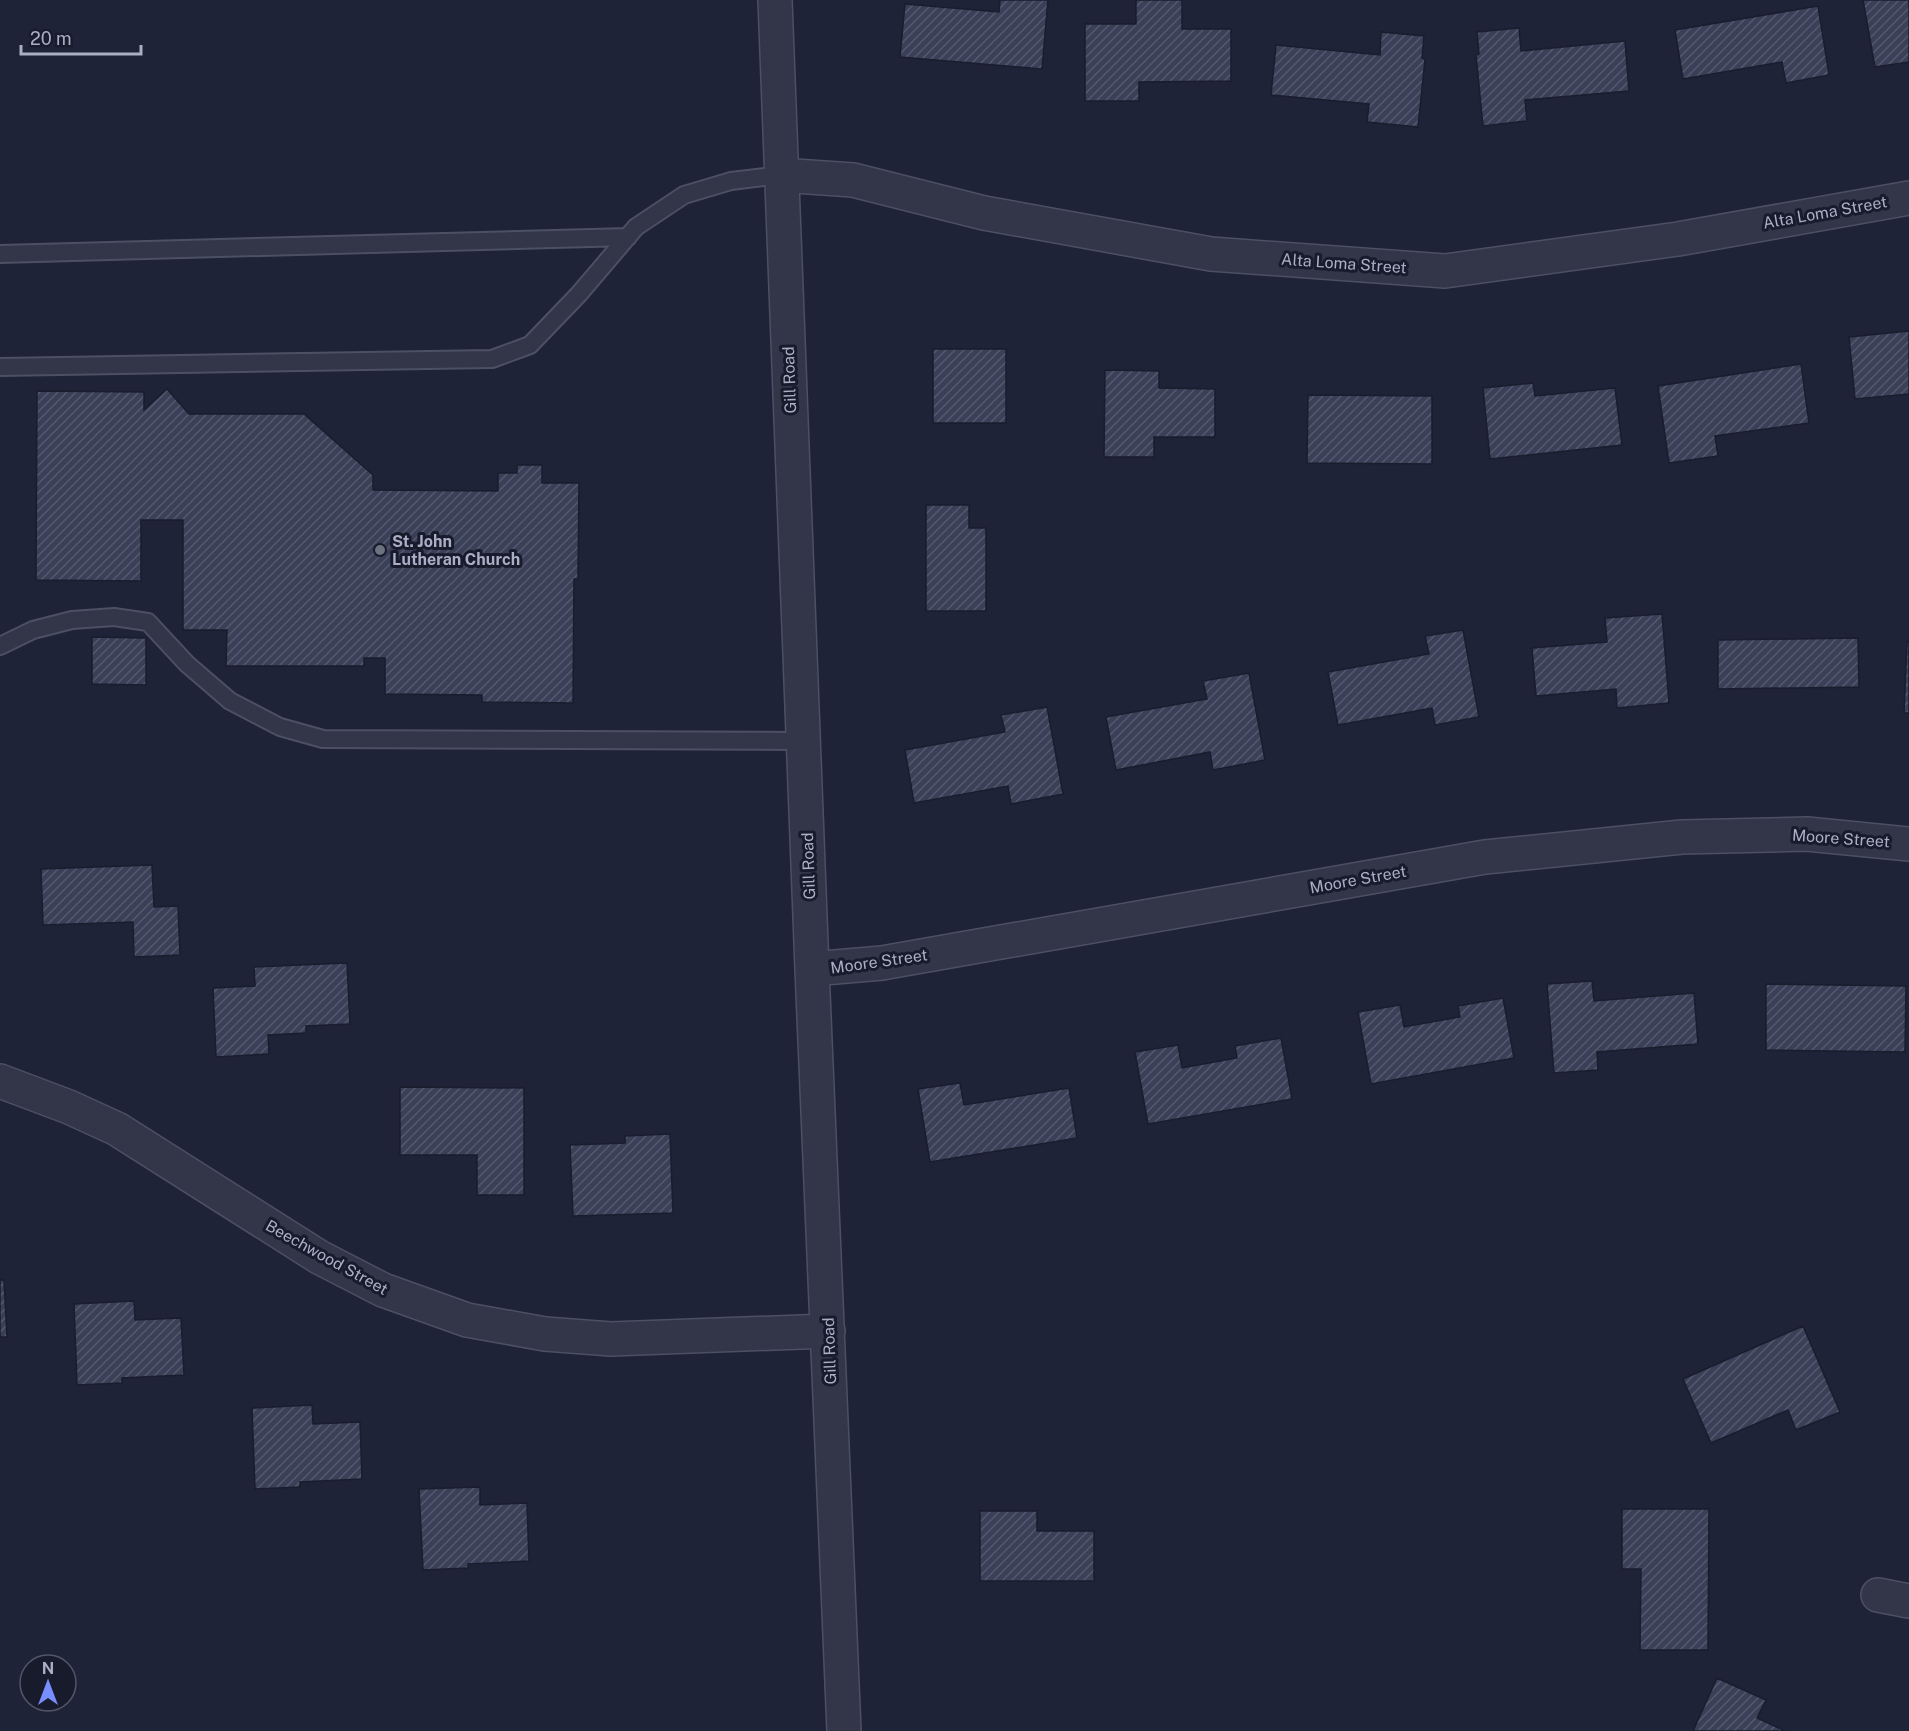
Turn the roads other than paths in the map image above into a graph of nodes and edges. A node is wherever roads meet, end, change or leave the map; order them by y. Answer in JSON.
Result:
{"nodes":[{"id":1,"x":775,"y":0,"type":"edge"},
{"id":2,"x":780,"y":176,"type":"junction"},
{"id":3,"x":1909,"y":198,"type":"edge"},
{"id":4,"x":628,"y":237,"type":"junction"},
{"id":5,"x":0,"y":254,"type":"edge"},
{"id":6,"x":0,"y":367,"type":"edge"},
{"id":7,"x":0,"y":646,"type":"edge"},
{"id":8,"x":803,"y":741,"type":"junction"},
{"id":9,"x":1909,"y":844,"type":"edge"},
{"id":10,"x":812,"y":969,"type":"junction"},
{"id":11,"x":0,"y":1081,"type":"edge"},
{"id":12,"x":828,"y":1331,"type":"junction"},
{"id":13,"x":844,"y":1731,"type":"edge"}],
"edges":[{"from":1,"to":2,"type":"street","name":"Gill Road"},
{"from":2,"to":3,"type":"street","name":"Alta Loma Street"},
{"from":2,"to":4,"type":"lane"},
{"from":2,"to":8,"type":"street","name":"Gill Road"},
{"from":4,"to":5,"type":"lane"},
{"from":4,"to":6,"type":"lane"},
{"from":7,"to":8,"type":"lane"},
{"from":8,"to":10,"type":"street","name":"Gill Road"},
{"from":9,"to":10,"type":"street","name":"Moore Street"},
{"from":10,"to":12,"type":"street","name":"Gill Road"},
{"from":11,"to":12,"type":"street","name":"Beechwood Street"},
{"from":12,"to":13,"type":"street","name":"Gill Road"}]}
